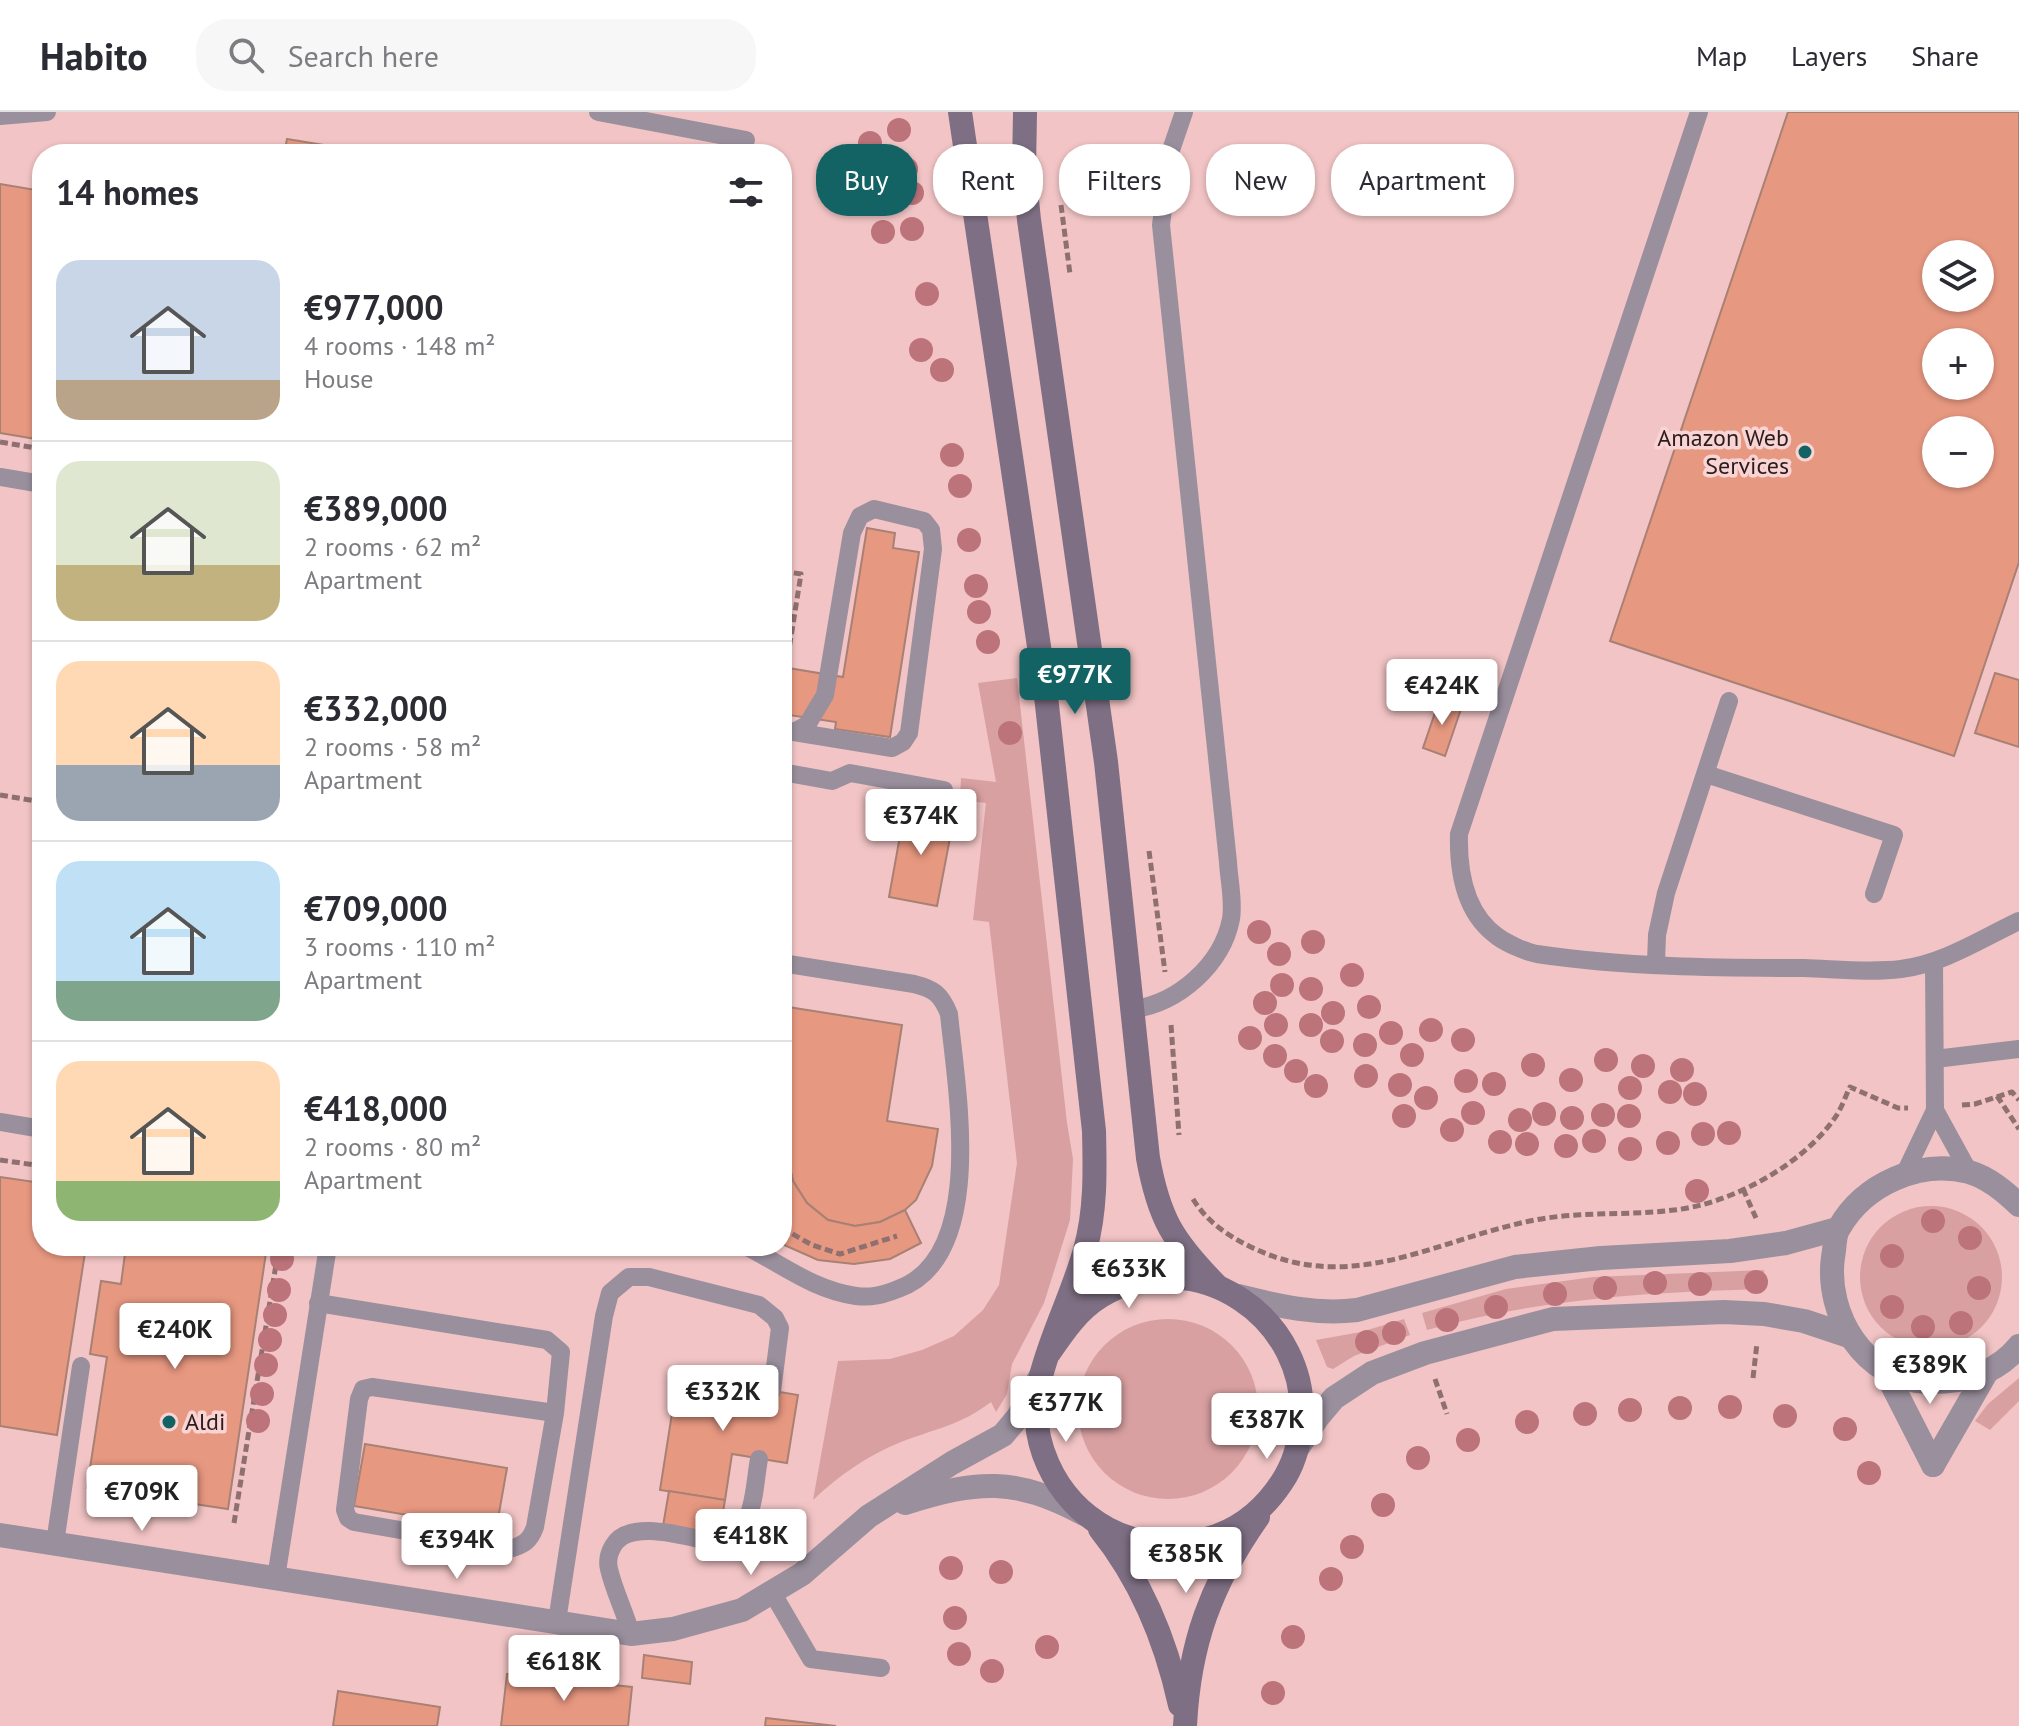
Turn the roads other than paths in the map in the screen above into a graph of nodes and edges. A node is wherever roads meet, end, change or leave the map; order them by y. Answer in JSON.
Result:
{"nodes":[{"id":1,"x":47,"y":112,"type":"edge"},
{"id":2,"x":598,"y":112,"type":"edge"},
{"id":3,"x":960,"y":112,"type":"edge"},
{"id":4,"x":1025,"y":112,"type":"edge"},
{"id":5,"x":1184,"y":112,"type":"edge"},
{"id":6,"x":1699,"y":112,"type":"edge"},
{"id":7,"x":0,"y":116,"type":"edge"},
{"id":8,"x":746,"y":140,"type":"dead end"},
{"id":9,"x":0,"y":477,"type":"edge"},
{"id":10,"x":32,"y":482,"type":"edge"},
{"id":11,"x":1729,"y":701,"type":"dead end"},
{"id":12,"x":792,"y":730,"type":"edge"},
{"id":13,"x":792,"y":732,"type":"edge"},
{"id":14,"x":792,"y":774,"type":"edge"},
{"id":15,"x":1706,"y":774,"type":"junction"},
{"id":16,"x":944,"y":790,"type":"dead end"},
{"id":17,"x":1874,"y":894,"type":"dead end"},
{"id":18,"x":2019,"y":921,"type":"edge"},
{"id":19,"x":1934,"y":962,"type":"junction"},
{"id":20,"x":1656,"y":963,"type":"junction"},
{"id":21,"x":792,"y":965,"type":"edge"},
{"id":22,"x":1134,"y":1009,"type":"junction"},
{"id":23,"x":2019,"y":1049,"type":"edge"},
{"id":24,"x":1935,"y":1059,"type":"junction"},
{"id":25,"x":1935,"y":1108,"type":"junction"},
{"id":26,"x":0,"y":1122,"type":"edge"},
{"id":27,"x":32,"y":1127,"type":"edge"},
{"id":28,"x":1969,"y":1172,"type":"junction"},
{"id":29,"x":1905,"y":1173,"type":"junction"},
{"id":30,"x":2019,"y":1205,"type":"edge"},
{"id":31,"x":1837,"y":1229,"type":"junction"},
{"id":32,"x":326,"y":1256,"type":"edge"},
{"id":33,"x":763,"y":1256,"type":"edge"},
{"id":34,"x":1216,"y":1285,"type":"junction"},
{"id":35,"x":1238,"y":1296,"type":"junction"},
{"id":36,"x":318,"y":1303,"type":"junction"},
{"id":37,"x":1849,"y":1336,"type":"junction"},
{"id":38,"x":2019,"y":1346,"type":"edge"},
{"id":39,"x":1049,"y":1353,"type":"junction"},
{"id":40,"x":81,"y":1366,"type":"dead end"},
{"id":41,"x":1884,"y":1369,"type":"junction"},
{"id":42,"x":1986,"y":1373,"type":"junction"},
{"id":43,"x":1040,"y":1377,"type":"junction"},
{"id":44,"x":772,"y":1391,"type":"dead end"},
{"id":45,"x":555,"y":1413,"type":"junction"},
{"id":46,"x":1299,"y":1446,"type":"junction"},
{"id":47,"x":759,"y":1459,"type":"dead end"},
{"id":48,"x":1273,"y":1495,"type":"junction"},
{"id":49,"x":869,"y":1516,"type":"junction"},
{"id":50,"x":1089,"y":1517,"type":"junction"},
{"id":51,"x":0,"y":1535,"type":"edge"},
{"id":52,"x":55,"y":1543,"type":"junction"},
{"id":53,"x":276,"y":1578,"type":"junction"},
{"id":54,"x":772,"y":1592,"type":"junction"},
{"id":55,"x":557,"y":1621,"type":"junction"},
{"id":56,"x":631,"y":1634,"type":"junction"},
{"id":57,"x":881,"y":1668,"type":"dead end"},
{"id":58,"x":1184,"y":1726,"type":"edge"}],
"edges":[{"from":1,"to":7,"type":"lane"},
{"from":2,"to":8,"type":"lane"},
{"from":3,"to":39,"type":"street"},
{"from":4,"to":22,"type":"street"},
{"from":5,"to":22,"type":"lane"},
{"from":6,"to":20,"type":"lane"},
{"from":9,"to":10,"type":"lane"},
{"from":11,"to":15,"type":"lane"},
{"from":12,"to":13,"type":"lane"},
{"from":14,"to":16,"type":"lane"},
{"from":15,"to":17,"type":"lane"},
{"from":15,"to":20,"type":"lane"},
{"from":18,"to":19,"type":"lane"},
{"from":19,"to":20,"type":"lane"},
{"from":19,"to":24,"type":"lane"},
{"from":21,"to":33,"type":"lane"},
{"from":22,"to":34,"type":"street"},
{"from":23,"to":24,"type":"lane"},
{"from":24,"to":25,"type":"lane"},
{"from":25,"to":28,"type":"lane"},
{"from":25,"to":29,"type":"lane"},
{"from":26,"to":27,"type":"lane"},
{"from":28,"to":29,"type":"street"},
{"from":28,"to":30,"type":"street"},
{"from":29,"to":31,"type":"street"},
{"from":31,"to":35,"type":"street"},
{"from":31,"to":37,"type":"street"},
{"from":32,"to":36,"type":"lane"},
{"from":34,"to":35,"type":"street"},
{"from":34,"to":39,"type":"street"},
{"from":35,"to":46,"type":"street"},
{"from":36,"to":45,"type":"lane"},
{"from":36,"to":53,"type":"lane"},
{"from":37,"to":41,"type":"street"},
{"from":37,"to":46,"type":"street"},
{"from":38,"to":42,"type":"street"},
{"from":39,"to":43,"type":"street"},
{"from":40,"to":52,"type":"lane"},
{"from":41,"to":42,"type":"street"},
{"from":41,"to":42,"type":"street"},
{"from":43,"to":49,"type":"street"},
{"from":43,"to":50,"type":"street"},
{"from":44,"to":55,"type":"lane"},
{"from":45,"to":45,"type":"lane"},
{"from":46,"to":48,"type":"street"},
{"from":47,"to":56,"type":"lane"},
{"from":48,"to":50,"type":"street"},
{"from":48,"to":58,"type":"street"},
{"from":49,"to":50,"type":"street"},
{"from":49,"to":54,"type":"street"},
{"from":50,"to":58,"type":"street"},
{"from":51,"to":52,"type":"street"},
{"from":52,"to":53,"type":"street"},
{"from":53,"to":55,"type":"street"},
{"from":54,"to":56,"type":"street"},
{"from":54,"to":57,"type":"lane"},
{"from":55,"to":56,"type":"street"}]}
